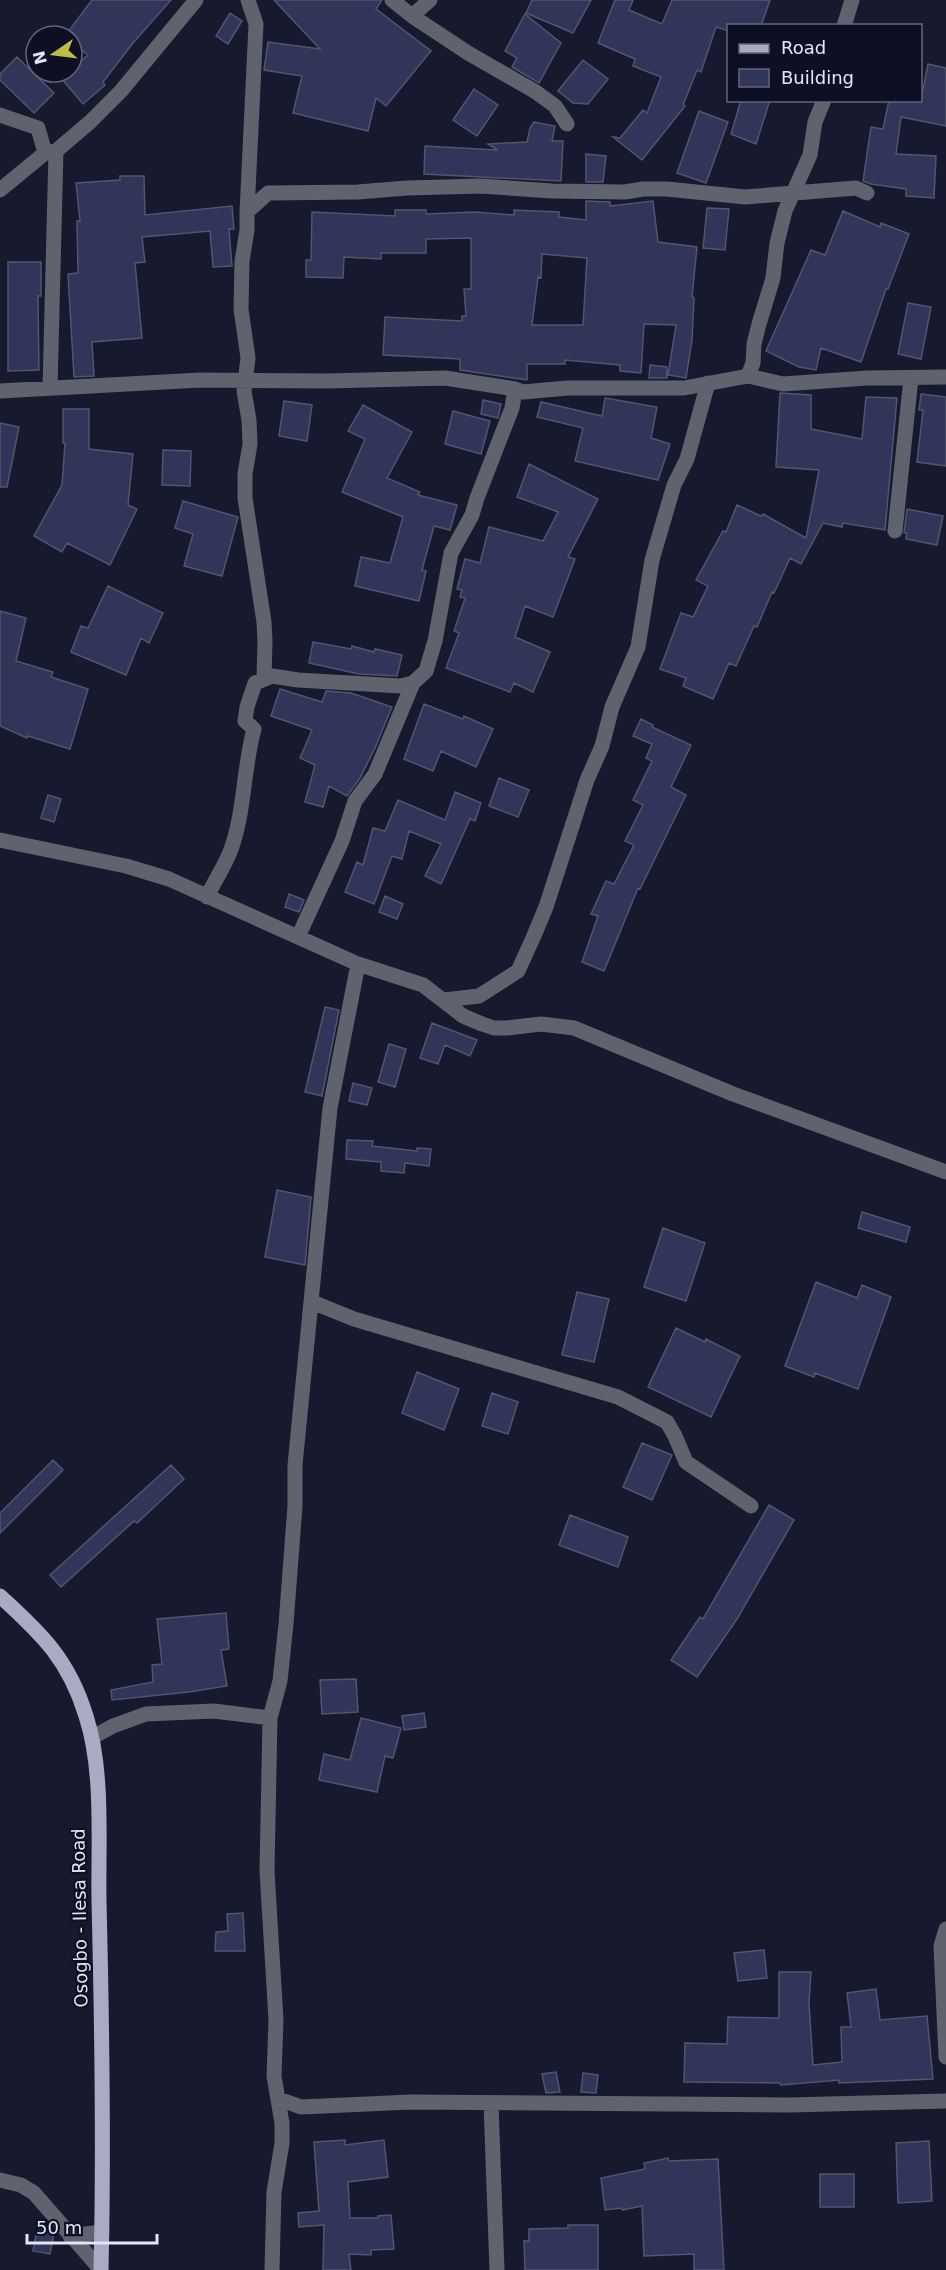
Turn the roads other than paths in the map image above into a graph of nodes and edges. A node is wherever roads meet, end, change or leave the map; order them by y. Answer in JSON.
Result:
{"nodes":[{"id":1,"x":196,"y":0,"type":"edge"},
{"id":2,"x":248,"y":0,"type":"edge"},
{"id":3,"x":392,"y":0,"type":"edge"},
{"id":4,"x":430,"y":0,"type":"edge"},
{"id":5,"x":852,"y":0,"type":"edge"},
{"id":6,"x":411,"y":16,"type":"junction"},
{"id":7,"x":845,"y":24,"type":"edge"},
{"id":8,"x":823,"y":102,"type":"edge"},
{"id":9,"x":0,"y":115,"type":"edge"},
{"id":10,"x":567,"y":124,"type":"dead end"},
{"id":11,"x":51,"y":152,"type":"junction"},
{"id":12,"x":0,"y":190,"type":"edge"},
{"id":13,"x":794,"y":193,"type":"junction"},
{"id":14,"x":867,"y":193,"type":"dead end"},
{"id":15,"x":247,"y":212,"type":"junction"},
{"id":16,"x":748,"y":376,"type":"junction"},
{"id":17,"x":946,"y":377,"type":"edge"},
{"id":18,"x":911,"y":378,"type":"junction"},
{"id":19,"x":245,"y":380,"type":"junction"},
{"id":20,"x":708,"y":383,"type":"junction"},
{"id":21,"x":50,"y":388,"type":"junction"},
{"id":22,"x":515,"y":389,"type":"junction"},
{"id":23,"x":0,"y":391,"type":"edge"},
{"id":24,"x":895,"y":531,"type":"dead end"},
{"id":25,"x":264,"y":678,"type":"junction"},
{"id":26,"x":414,"y":683,"type":"junction"},
{"id":27,"x":0,"y":840,"type":"edge"},
{"id":28,"x":207,"y":897,"type":"junction"},
{"id":29,"x":298,"y":937,"type":"junction"},
{"id":30,"x":358,"y":964,"type":"junction"},
{"id":31,"x":444,"y":1000,"type":"junction"},
{"id":32,"x":946,"y":1172,"type":"edge"},
{"id":33,"x":312,"y":1302,"type":"junction"},
{"id":34,"x":751,"y":1506,"type":"dead end"},
{"id":35,"x":0,"y":1596,"type":"edge"},
{"id":36,"x":270,"y":1718,"type":"junction"},
{"id":37,"x":93,"y":1737,"type":"junction"},
{"id":38,"x":946,"y":1929,"type":"edge"},
{"id":39,"x":946,"y":2057,"type":"edge"},
{"id":40,"x":279,"y":2099,"type":"junction"},
{"id":41,"x":946,"y":2101,"type":"edge"},
{"id":42,"x":491,"y":2104,"type":"junction"},
{"id":43,"x":301,"y":2107,"type":"junction"},
{"id":44,"x":282,"y":2123,"type":"junction"},
{"id":45,"x":0,"y":2180,"type":"edge"},
{"id":46,"x":102,"y":2232,"type":"junction"},
{"id":47,"x":70,"y":2236,"type":"junction"},
{"id":48,"x":101,"y":2270,"type":"edge"},
{"id":49,"x":272,"y":2270,"type":"edge"},
{"id":50,"x":497,"y":2270,"type":"edge"}],
"edges":[{"from":1,"to":11,"type":"street"},
{"from":2,"to":15,"type":"street"},
{"from":3,"to":6,"type":"street"},
{"from":4,"to":6,"type":"street"},
{"from":5,"to":7,"type":"street"},
{"from":6,"to":10,"type":"street"},
{"from":8,"to":13,"type":"street"},
{"from":9,"to":11,"type":"street"},
{"from":11,"to":12,"type":"street"},
{"from":11,"to":21,"type":"street"},
{"from":13,"to":14,"type":"street"},
{"from":13,"to":15,"type":"street"},
{"from":13,"to":16,"type":"street"},
{"from":15,"to":19,"type":"street"},
{"from":16,"to":18,"type":"street"},
{"from":16,"to":20,"type":"street"},
{"from":17,"to":18,"type":"street"},
{"from":18,"to":24,"type":"street"},
{"from":19,"to":21,"type":"street"},
{"from":19,"to":22,"type":"street"},
{"from":19,"to":25,"type":"street"},
{"from":20,"to":22,"type":"street"},
{"from":20,"to":31,"type":"street"},
{"from":21,"to":23,"type":"street"},
{"from":22,"to":26,"type":"street"},
{"from":25,"to":26,"type":"street"},
{"from":25,"to":28,"type":"street"},
{"from":26,"to":29,"type":"street"},
{"from":27,"to":28,"type":"street"},
{"from":28,"to":29,"type":"street"},
{"from":29,"to":30,"type":"street"},
{"from":30,"to":31,"type":"street"},
{"from":30,"to":33,"type":"street"},
{"from":31,"to":32,"type":"street"},
{"from":33,"to":34,"type":"street"},
{"from":33,"to":36,"type":"street"},
{"from":35,"to":37,"type":"main road","name":"Osogbo - Ilesa Road"},
{"from":36,"to":37,"type":"street"},
{"from":36,"to":40,"type":"street"},
{"from":37,"to":46,"type":"main road","name":"Osogbo - Ilesa Road"},
{"from":38,"to":39,"type":"street"},
{"from":40,"to":43,"type":"street"},
{"from":40,"to":44,"type":"street"},
{"from":41,"to":42,"type":"street"},
{"from":42,"to":43,"type":"street"},
{"from":42,"to":50,"type":"street"},
{"from":43,"to":44,"type":"street"},
{"from":44,"to":49,"type":"street"},
{"from":45,"to":47,"type":"street"},
{"from":46,"to":47,"type":"street"},
{"from":46,"to":48,"type":"main road","name":"Osogbo - Ilesa Road"},
{"from":47,"to":48,"type":"street"}]}
